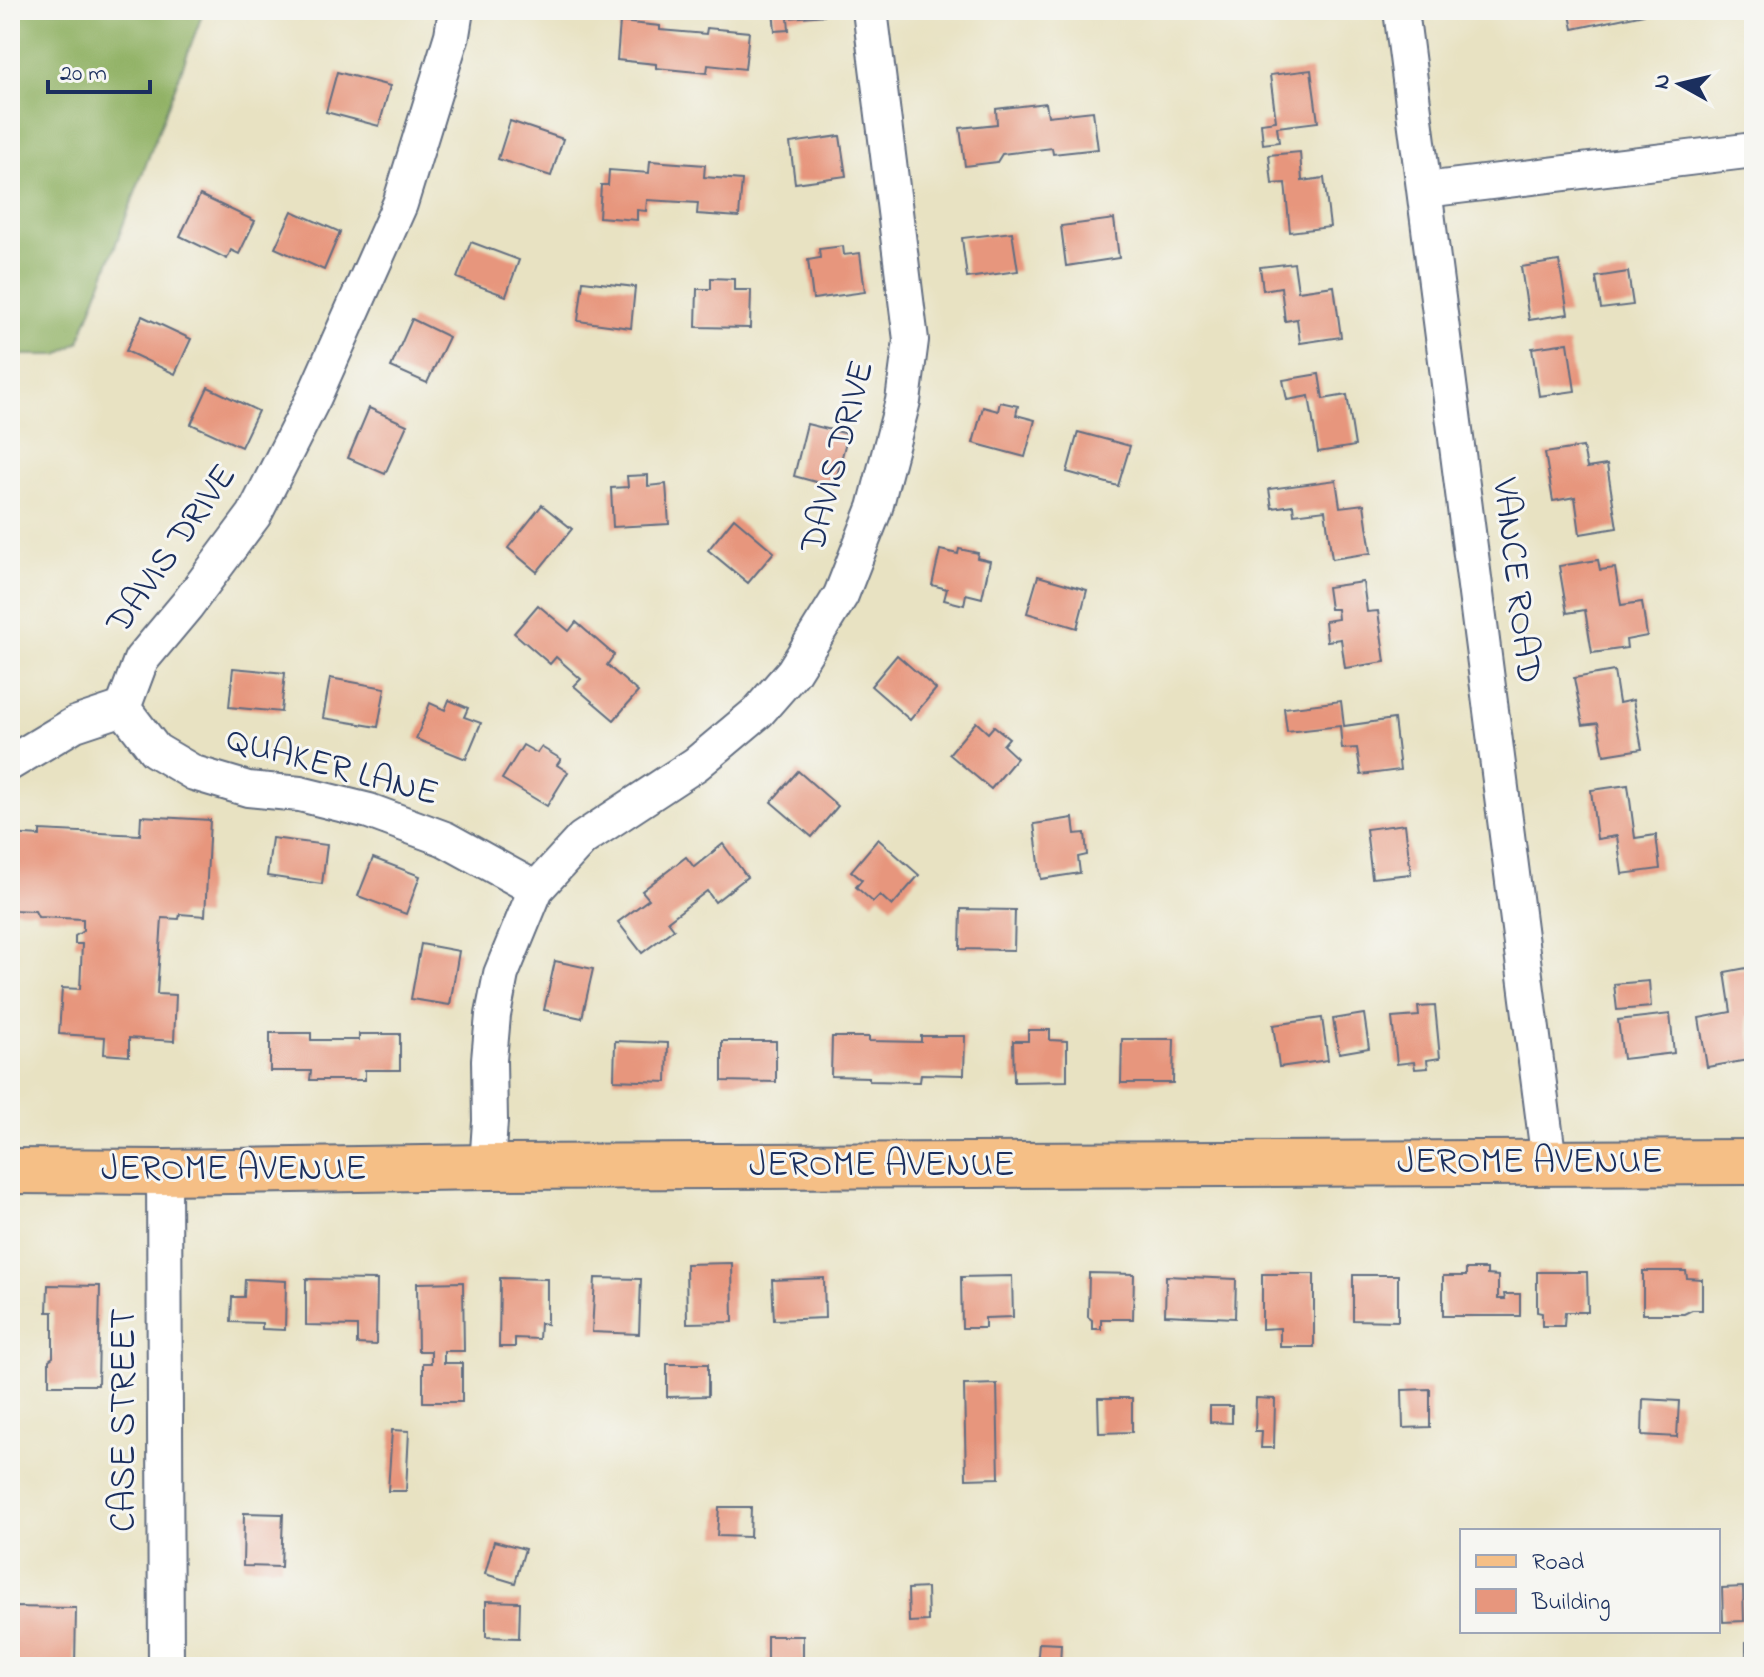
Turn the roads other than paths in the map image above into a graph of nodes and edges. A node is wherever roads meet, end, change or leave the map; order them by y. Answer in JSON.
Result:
{"nodes":[{"id":1,"x":456,"y":10,"type":"edge"},
{"id":2,"x":870,"y":10,"type":"edge"},
{"id":3,"x":1401,"y":10,"type":"edge"},
{"id":4,"x":1754,"y":150,"type":"edge"},
{"id":5,"x":1425,"y":190,"type":"junction"},
{"id":6,"x":123,"y":708,"type":"junction"},
{"id":7,"x":10,"y":763,"type":"edge"},
{"id":8,"x":536,"y":889,"type":"junction"},
{"id":9,"x":1549,"y":1162,"type":"junction"},
{"id":10,"x":1754,"y":1162,"type":"edge"},
{"id":11,"x":487,"y":1167,"type":"junction"},
{"id":12,"x":10,"y":1171,"type":"edge"},
{"id":13,"x":164,"y":1172,"type":"junction"},
{"id":14,"x":166,"y":1667,"type":"edge"}],
"edges":[{"from":1,"to":6,"type":"street","name":"DAVIS DRIVE"},
{"from":2,"to":8,"type":"street","name":"DAVIS DRIVE"},
{"from":3,"to":5,"type":"street","name":"VANCE ROAD"},
{"from":4,"to":5,"type":"street"},
{"from":5,"to":9,"type":"street","name":"VANCE ROAD"},
{"from":6,"to":7,"type":"street"},
{"from":6,"to":8,"type":"street","name":"QUAKER LANE"},
{"from":8,"to":11,"type":"street","name":"DAVIS DRIVE"},
{"from":9,"to":10,"type":"main road","name":"JEROME AVENUE"},
{"from":9,"to":11,"type":"main road","name":"JEROME AVENUE"},
{"from":11,"to":13,"type":"main road","name":"JEROME AVENUE"},
{"from":12,"to":13,"type":"main road","name":"JEROME AVENUE"},
{"from":13,"to":14,"type":"street","name":"CASE STREET"}]}
